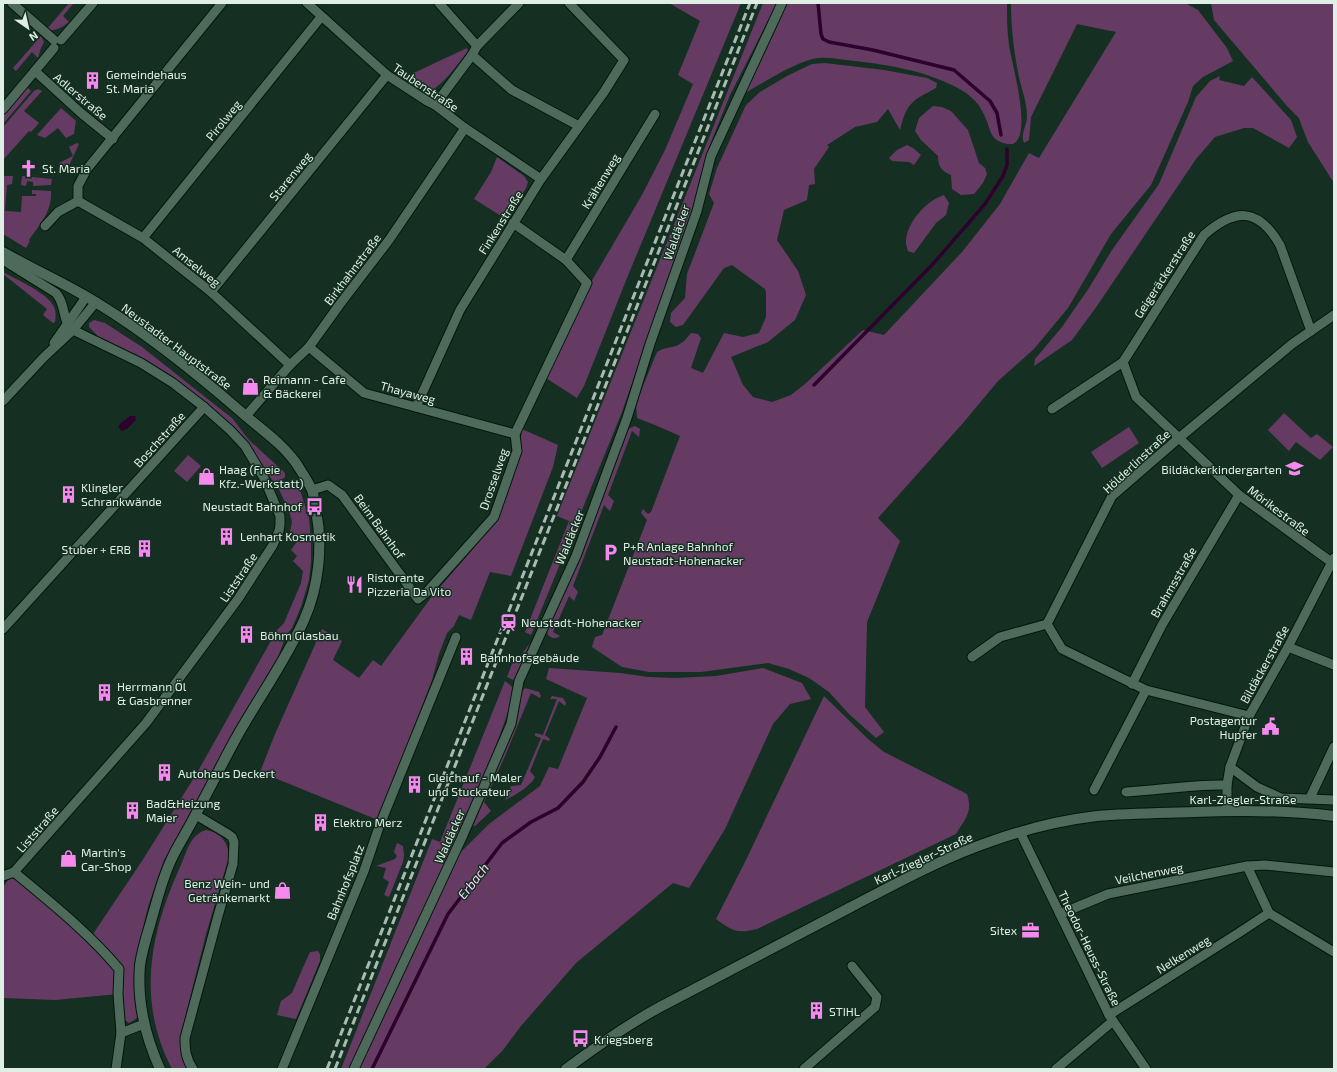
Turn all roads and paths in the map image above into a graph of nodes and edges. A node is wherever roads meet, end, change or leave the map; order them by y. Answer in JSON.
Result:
{"nodes":[{"id":1,"x":12,"y":3,"type":"edge"},
{"id":2,"x":93,"y":3,"type":"edge"},
{"id":3,"x":222,"y":3,"type":"edge"},
{"id":4,"x":307,"y":3,"type":"edge"},
{"id":5,"x":439,"y":3,"type":"edge"},
{"id":6,"x":519,"y":3,"type":"edge"},
{"id":7,"x":569,"y":3,"type":"edge"},
{"id":8,"x":782,"y":3,"type":"edge"},
{"id":9,"x":321,"y":17,"type":"junction"},
{"id":10,"x":56,"y":43,"type":"junction"},
{"id":11,"x":477,"y":46,"type":"junction"},
{"id":12,"x":472,"y":56,"type":"junction"},
{"id":13,"x":35,"y":72,"type":"junction"},
{"id":14,"x":387,"y":75,"type":"junction"},
{"id":15,"x":435,"y":105,"type":"junction"},
{"id":16,"x":3,"y":109,"type":"edge"},
{"id":17,"x":655,"y":114,"type":"dead end"},
{"id":18,"x":579,"y":126,"type":"junction"},
{"id":19,"x":465,"y":128,"type":"junction"},
{"id":20,"x":113,"y":138,"type":"junction"},
{"id":21,"x":541,"y":179,"type":"junction"},
{"id":22,"x":78,"y":201,"type":"junction"},
{"id":23,"x":514,"y":223,"type":"junction"},
{"id":24,"x":45,"y":226,"type":"dead end"},
{"id":25,"x":143,"y":238,"type":"junction"},
{"id":26,"x":3,"y":252,"type":"edge"},
{"id":27,"x":3,"y":260,"type":"edge"},
{"id":28,"x":566,"y":260,"type":"junction"},
{"id":29,"x":211,"y":292,"type":"junction"},
{"id":30,"x":86,"y":297,"type":"junction"},
{"id":31,"x":96,"y":302,"type":"junction"},
{"id":32,"x":1334,"y":315,"type":"edge"},
{"id":33,"x":69,"y":327,"type":"junction"},
{"id":34,"x":1311,"y":330,"type":"junction"},
{"id":35,"x":309,"y":347,"type":"junction"},
{"id":36,"x":1123,"y":362,"type":"junction"},
{"id":37,"x":290,"y":365,"type":"junction"},
{"id":38,"x":3,"y":401,"type":"edge"},
{"id":39,"x":204,"y":407,"type":"junction"},
{"id":40,"x":416,"y":407,"type":"junction"},
{"id":41,"x":1052,"y":409,"type":"dead end"},
{"id":42,"x":246,"y":416,"type":"junction"},
{"id":43,"x":515,"y":434,"type":"junction"},
{"id":44,"x":1179,"y":438,"type":"junction"},
{"id":45,"x":312,"y":490,"type":"junction"},
{"id":46,"x":1239,"y":495,"type":"junction"},
{"id":47,"x":1333,"y":562,"type":"edge"},
{"id":48,"x":418,"y":599,"type":"joint"},
{"id":49,"x":1047,"y":624,"type":"junction"},
{"id":50,"x":3,"y":629,"type":"edge"},
{"id":51,"x":456,"y":637,"type":"dead end"},
{"id":52,"x":1288,"y":647,"type":"junction"},
{"id":53,"x":972,"y":657,"type":"dead end"},
{"id":54,"x":1334,"y":665,"type":"edge"},
{"id":55,"x":1132,"y":684,"type":"junction"},
{"id":56,"x":1146,"y":690,"type":"junction"},
{"id":57,"x":1249,"y":716,"type":"junction"},
{"id":58,"x":1334,"y":747,"type":"edge"},
{"id":59,"x":1230,"y":767,"type":"junction"},
{"id":60,"x":1227,"y":785,"type":"junction"},
{"id":61,"x":1094,"y":790,"type":"dead end"},
{"id":62,"x":1126,"y":792,"type":"dead end"},
{"id":63,"x":1310,"y":798,"type":"junction"},
{"id":64,"x":1334,"y":800,"type":"edge"},
{"id":65,"x":1227,"y":810,"type":"junction"},
{"id":66,"x":196,"y":815,"type":"junction"},
{"id":67,"x":1334,"y":816,"type":"edge"},
{"id":68,"x":1020,"y":832,"type":"junction"},
{"id":69,"x":1246,"y":866,"type":"junction"},
{"id":70,"x":14,"y":872,"type":"junction"},
{"id":71,"x":1334,"y":872,"type":"edge"},
{"id":72,"x":3,"y":876,"type":"edge"},
{"id":73,"x":1269,"y":913,"type":"junction"},
{"id":74,"x":1060,"y":914,"type":"junction"},
{"id":75,"x":1334,"y":952,"type":"edge"},
{"id":76,"x":852,"y":966,"type":"dead end"},
{"id":77,"x":1111,"y":1018,"type":"junction"},
{"id":78,"x":144,"y":1024,"type":"junction"},
{"id":79,"x":121,"y":1033,"type":"junction"},
{"id":80,"x":116,"y":1069,"type":"edge"},
{"id":81,"x":160,"y":1069,"type":"edge"},
{"id":82,"x":193,"y":1069,"type":"edge"},
{"id":83,"x":282,"y":1069,"type":"edge"},
{"id":84,"x":354,"y":1069,"type":"edge"},
{"id":85,"x":566,"y":1069,"type":"edge"},
{"id":86,"x":804,"y":1069,"type":"edge"},
{"id":87,"x":1056,"y":1069,"type":"edge"},
{"id":88,"x":1146,"y":1069,"type":"edge"}],
"edges":[{"from":1,"to":10,"type":"street"},
{"from":2,"to":10,"type":"street"},
{"from":3,"to":20,"type":"street"},
{"from":4,"to":9,"type":"street","name":"Taubenstraße"},
{"from":5,"to":11,"type":"street"},
{"from":6,"to":11,"type":"street"},
{"from":7,"to":18,"type":"street","name":"Finkenstraße"},
{"from":8,"to":84,"type":"street","name":"Waldäcker"},
{"from":9,"to":14,"type":"street","name":"Taubenstraße"},
{"from":9,"to":25,"type":"street","name":"Pirolweg"},
{"from":10,"to":13,"type":"street"},
{"from":11,"to":12,"type":"street"},
{"from":12,"to":15,"type":"street"},
{"from":12,"to":18,"type":"street"},
{"from":13,"to":16,"type":"street"},
{"from":13,"to":20,"type":"street","name":"Adlerstraße"},
{"from":14,"to":15,"type":"street","name":"Taubenstraße"},
{"from":14,"to":29,"type":"street","name":"Starenweg"},
{"from":15,"to":19,"type":"street","name":"Taubenstraße"},
{"from":17,"to":28,"type":"street","name":"Krähenweg"},
{"from":18,"to":21,"type":"street","name":"Finkenstraße"},
{"from":19,"to":21,"type":"street","name":"Taubenstraße"},
{"from":19,"to":35,"type":"street","name":"Birkhahnstraße"},
{"from":20,"to":22,"type":"street"},
{"from":21,"to":23,"type":"street","name":"Finkenstraße"},
{"from":22,"to":24,"type":"street"},
{"from":22,"to":25,"type":"street","name":"Amselweg"},
{"from":23,"to":28,"type":"street"},
{"from":23,"to":40,"type":"street","name":"Finkenstraße"},
{"from":25,"to":29,"type":"street","name":"Amselweg"},
{"from":26,"to":30,"type":"street","name":"Neustadter Hauptstraße"},
{"from":27,"to":33,"type":"street"},
{"from":28,"to":43,"type":"street","name":"Drosselweg"},
{"from":29,"to":37,"type":"street","name":"Amselweg"},
{"from":30,"to":31,"type":"street","name":"Neustadter Hauptstraße"},
{"from":30,"to":33,"type":"street"},
{"from":31,"to":33,"type":"street"},
{"from":31,"to":42,"type":"street","name":"Neustadter Hauptstraße"},
{"from":32,"to":34,"type":"street","name":"Hölderlinstraße"},
{"from":33,"to":38,"type":"street"},
{"from":33,"to":39,"type":"street","name":"Liststraße"},
{"from":34,"to":36,"type":"street","name":"Geigeräckerstraße"},
{"from":34,"to":44,"type":"street","name":"Hölderlinstraße"},
{"from":35,"to":37,"type":"street","name":"Birkhahnstraße"},
{"from":35,"to":40,"type":"street","name":"Thayaweg"},
{"from":36,"to":41,"type":"street","name":"Geigeräckerstraße"},
{"from":36,"to":44,"type":"street"},
{"from":37,"to":42,"type":"street","name":"Birkhahnstraße"},
{"from":39,"to":50,"type":"street","name":"Boschstraße"},
{"from":39,"to":70,"type":"street","name":"Liststraße"},
{"from":40,"to":43,"type":"street","name":"Thayaweg"},
{"from":42,"to":45,"type":"street","name":"Neustadter Hauptstraße"},
{"from":43,"to":48,"type":"street","name":"Drosselweg"},
{"from":44,"to":46,"type":"street","name":"Mörikestraße"},
{"from":44,"to":49,"type":"street","name":"Hölderlinstraße"},
{"from":45,"to":48,"type":"street","name":"Beim Bahnhof"},
{"from":45,"to":66,"type":"street","name":"Neustadter Hauptstraße"},
{"from":46,"to":47,"type":"street","name":"Mörikestraße"},
{"from":46,"to":55,"type":"street","name":"Brahmsstraße"},
{"from":47,"to":52,"type":"street","name":"Bildäckerstraße"},
{"from":49,"to":53,"type":"street"},
{"from":49,"to":55,"type":"street"},
{"from":51,"to":83,"type":"street","name":"Bahnhofsplatz"},
{"from":52,"to":54,"type":"street"},
{"from":52,"to":57,"type":"street","name":"Bildäckerstraße"},
{"from":55,"to":56,"type":"street"},
{"from":56,"to":57,"type":"street"},
{"from":56,"to":61,"type":"street"},
{"from":57,"to":59,"type":"street","name":"Bildäckerstraße"},
{"from":58,"to":63,"type":"street"},
{"from":59,"to":60,"type":"street","name":"Bildäckerstraße"},
{"from":59,"to":63,"type":"street","name":"Karl-Ziegler-Straße"},
{"from":60,"to":62,"type":"street","name":"Karl-Ziegler-Straße"},
{"from":60,"to":65,"type":"street","name":"Bildäckerstraße"},
{"from":63,"to":64,"type":"street","name":"Karl-Ziegler-Straße"},
{"from":65,"to":67,"type":"street","name":"Karl-Ziegler-Straße"},
{"from":65,"to":68,"type":"street","name":"Karl-Ziegler-Straße"},
{"from":66,"to":78,"type":"street","name":"Neustadter Hauptstraße"},
{"from":66,"to":82,"type":"street"},
{"from":68,"to":74,"type":"street","name":"Theodor-Heuss-Straße"},
{"from":68,"to":85,"type":"street","name":"Karl-Ziegler-Straße"},
{"from":69,"to":71,"type":"street","name":"Veilchenweg"},
{"from":69,"to":73,"type":"street"},
{"from":69,"to":74,"type":"street","name":"Veilchenweg"},
{"from":70,"to":72,"type":"street","name":"Liststraße"},
{"from":70,"to":79,"type":"street"},
{"from":73,"to":75,"type":"street"},
{"from":73,"to":77,"type":"street","name":"Nelkenweg"},
{"from":74,"to":77,"type":"street","name":"Theodor-Heuss-Straße"},
{"from":76,"to":86,"type":"street"},
{"from":77,"to":87,"type":"street","name":"Nelkenweg"},
{"from":77,"to":88,"type":"street","name":"Theodor-Heuss-Straße"},
{"from":78,"to":79,"type":"street"},
{"from":78,"to":81,"type":"street","name":"Neustadter Hauptstraße"},
{"from":79,"to":80,"type":"street"}]}
